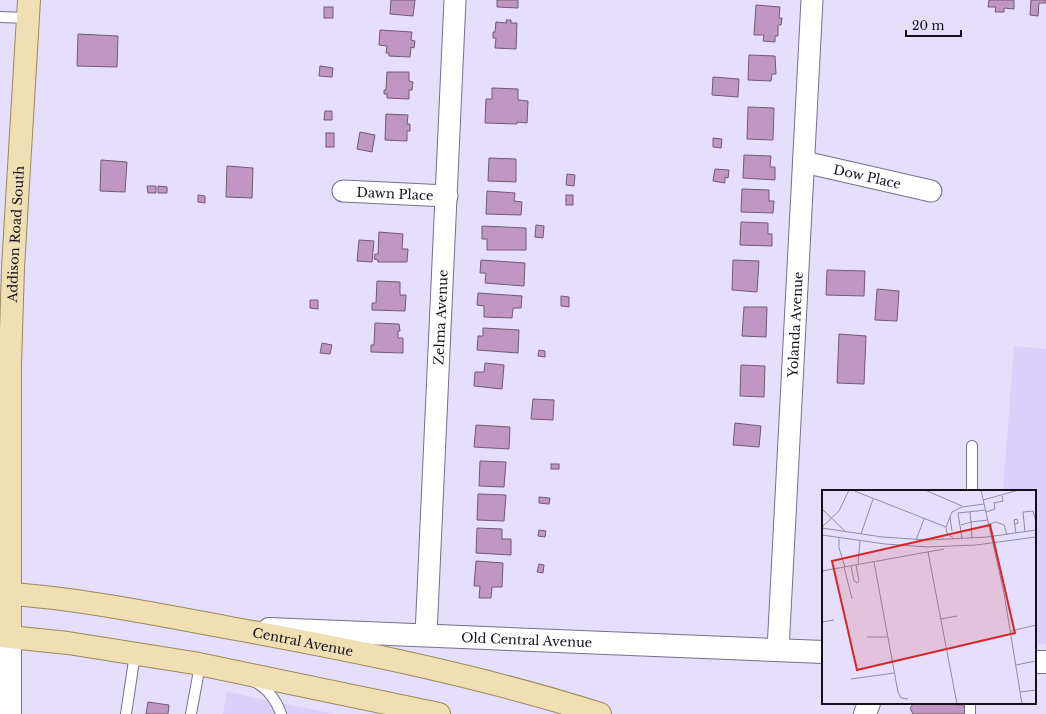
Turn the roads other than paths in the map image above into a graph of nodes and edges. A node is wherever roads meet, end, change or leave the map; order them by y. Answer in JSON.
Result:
{"nodes":[{"id":1,"x":455,"y":0,"type":"edge"},
{"id":2,"x":812,"y":0,"type":"edge"},
{"id":3,"x":28,"y":9,"type":"edge"},
{"id":4,"x":0,"y":17,"type":"edge"},
{"id":5,"x":804,"y":162,"type":"junction"},
{"id":6,"x":343,"y":191,"type":"dead end"},
{"id":7,"x":930,"y":191,"type":"dead end"},
{"id":8,"x":447,"y":196,"type":"junction"},
{"id":9,"x":972,"y":446,"type":"dead end"},
{"id":10,"x":972,"y":490,"type":"edge"},
{"id":11,"x":5,"y":593,"type":"edge"},
{"id":12,"x":231,"y":628,"type":"junction"},
{"id":13,"x":426,"y":635,"type":"junction"},
{"id":14,"x":5,"y":636,"type":"edge"},
{"id":15,"x":778,"y":650,"type":"junction"},
{"id":16,"x":822,"y":652,"type":"edge"},
{"id":17,"x":135,"y":654,"type":"junction"},
{"id":18,"x":200,"y":664,"type":"junction"},
{"id":19,"x":232,"y":670,"type":"junction"},
{"id":20,"x":869,"y":704,"type":"edge"},
{"id":21,"x":10,"y":714,"type":"edge"},
{"id":22,"x":126,"y":714,"type":"edge"},
{"id":23,"x":191,"y":714,"type":"edge"},
{"id":24,"x":281,"y":714,"type":"edge"},
{"id":25,"x":439,"y":714,"type":"edge"},
{"id":26,"x":600,"y":714,"type":"edge"},
{"id":27,"x":865,"y":714,"type":"edge"}],
"edges":[{"from":1,"to":8,"type":"street","name":"Zelma Avenue"},
{"from":2,"to":5,"type":"street","name":"Yolanda Avenue"},
{"from":3,"to":4,"type":"lane"},
{"from":3,"to":11,"type":"main road","name":"Addison Road South"},
{"from":5,"to":7,"type":"street","name":"Dow Place"},
{"from":5,"to":15,"type":"street","name":"Yolanda Avenue"},
{"from":6,"to":8,"type":"street","name":"Dawn Place"},
{"from":8,"to":13,"type":"street","name":"Zelma Avenue"},
{"from":9,"to":10,"type":"lane"},
{"from":11,"to":12,"type":"main road","name":"Central Avenue"},
{"from":11,"to":14,"type":"main road","name":"Addison Road South"},
{"from":12,"to":13,"type":"main road","name":"Old Central Avenue"},
{"from":12,"to":26,"type":"main road","name":"Central Avenue"},
{"from":13,"to":15,"type":"main road","name":"Old Central Avenue"},
{"from":14,"to":17,"type":"main road"},
{"from":14,"to":21,"type":"main road"},
{"from":15,"to":16,"type":"main road","name":"Old Central Avenue"},
{"from":17,"to":18,"type":"main road"},
{"from":17,"to":22,"type":"lane"},
{"from":18,"to":19,"type":"main road"},
{"from":18,"to":23,"type":"lane"},
{"from":19,"to":24,"type":"lane"},
{"from":19,"to":25,"type":"main road"},
{"from":20,"to":27,"type":"main road"}]}
